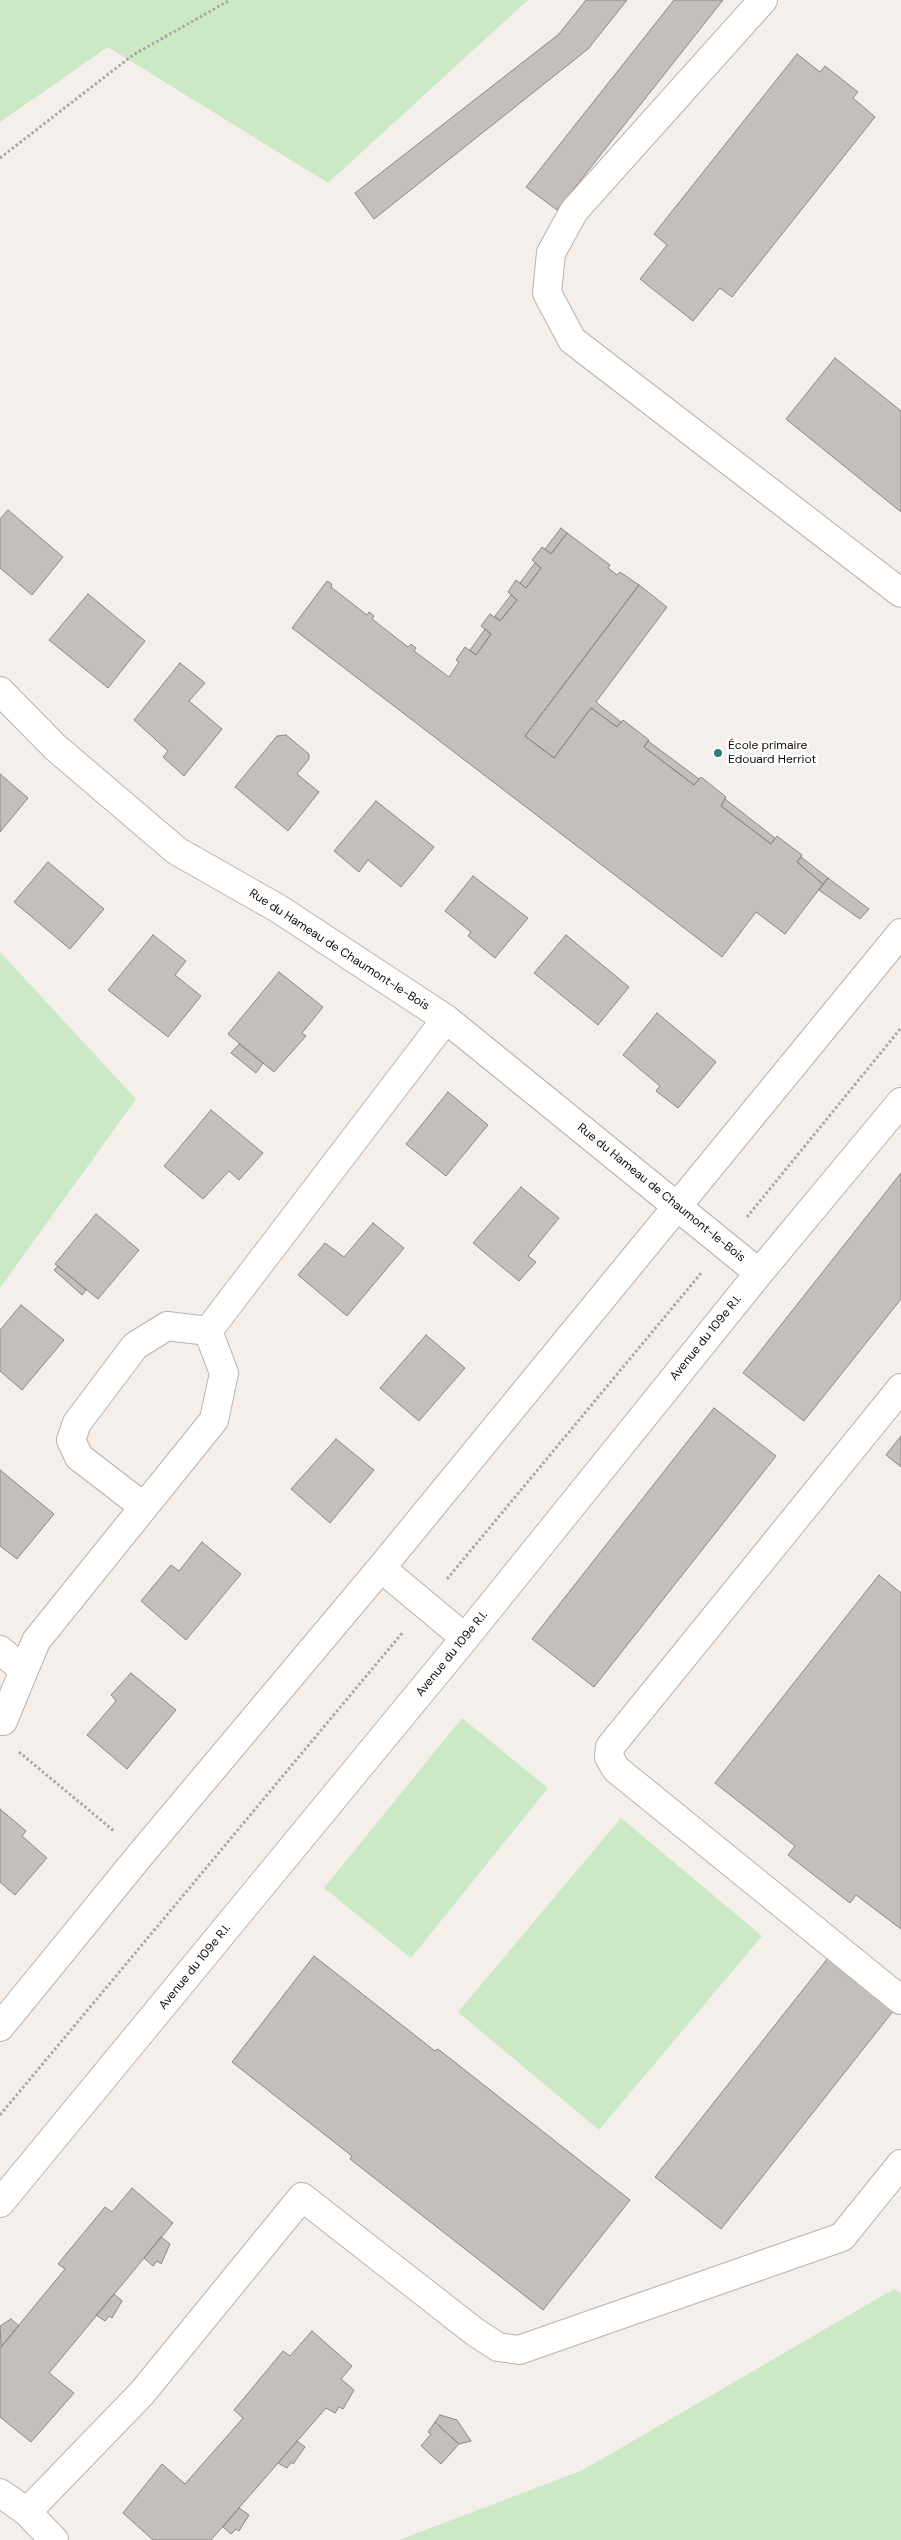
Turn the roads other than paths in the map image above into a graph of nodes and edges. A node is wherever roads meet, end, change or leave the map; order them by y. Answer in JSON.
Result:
{"nodes":[{"id":1,"x":763,"y":0,"type":"edge"},
{"id":2,"x":901,"y":593,"type":"edge"},
{"id":3,"x":0,"y":691,"type":"edge"},
{"id":4,"x":901,"y":933,"type":"edge"},
{"id":5,"x":446,"y":1020,"type":"junction"},
{"id":6,"x":901,"y":1102,"type":"edge"},
{"id":7,"x":678,"y":1206,"type":"junction"},
{"id":8,"x":759,"y":1273,"type":"junction"},
{"id":9,"x":208,"y":1331,"type":"junction"},
{"id":10,"x":901,"y":1388,"type":"edge"},
{"id":11,"x":144,"y":1507,"type":"junction"},
{"id":12,"x":381,"y":1568,"type":"junction"},
{"id":13,"x":464,"y":1638,"type":"junction"},
{"id":14,"x":0,"y":1650,"type":"edge"},
{"id":15,"x":24,"y":1670,"type":"junction"},
{"id":16,"x":3,"y":1721,"type":"road end"},
{"id":17,"x":901,"y":2000,"type":"edge"},
{"id":18,"x":0,"y":2027,"type":"edge"},
{"id":19,"x":901,"y":2164,"type":"edge"},
{"id":20,"x":0,"y":2203,"type":"edge"},
{"id":21,"x":0,"y":2493,"type":"edge"},
{"id":22,"x":27,"y":2512,"type":"junction"},
{"id":23,"x":54,"y":2540,"type":"edge"}],
"edges":[{"from":1,"to":2,"type":"street"},
{"from":3,"to":5,"type":"street","name":"Rue du Hameau de Chaumont-le-Bois"},
{"from":4,"to":7,"type":"street"},
{"from":5,"to":7,"type":"street","name":"Rue du Hameau de Chaumont-le-Bois"},
{"from":5,"to":9,"type":"street"},
{"from":6,"to":8,"type":"street","name":"Avenue du 109e R.I."},
{"from":7,"to":8,"type":"street","name":"Rue du Hameau de Chaumont-le-Bois"},
{"from":7,"to":12,"type":"street"},
{"from":8,"to":13,"type":"street","name":"Avenue du 109e R.I."},
{"from":9,"to":11,"type":"street"},
{"from":9,"to":11,"type":"street"},
{"from":10,"to":17,"type":"street"},
{"from":11,"to":15,"type":"street"},
{"from":12,"to":13,"type":"street"},
{"from":12,"to":18,"type":"street"},
{"from":13,"to":20,"type":"street","name":"Avenue du 109e R.I."},
{"from":14,"to":15,"type":"street"},
{"from":15,"to":16,"type":"street"},
{"from":19,"to":22,"type":"street"},
{"from":21,"to":22,"type":"street"},
{"from":22,"to":23,"type":"street"}]}
